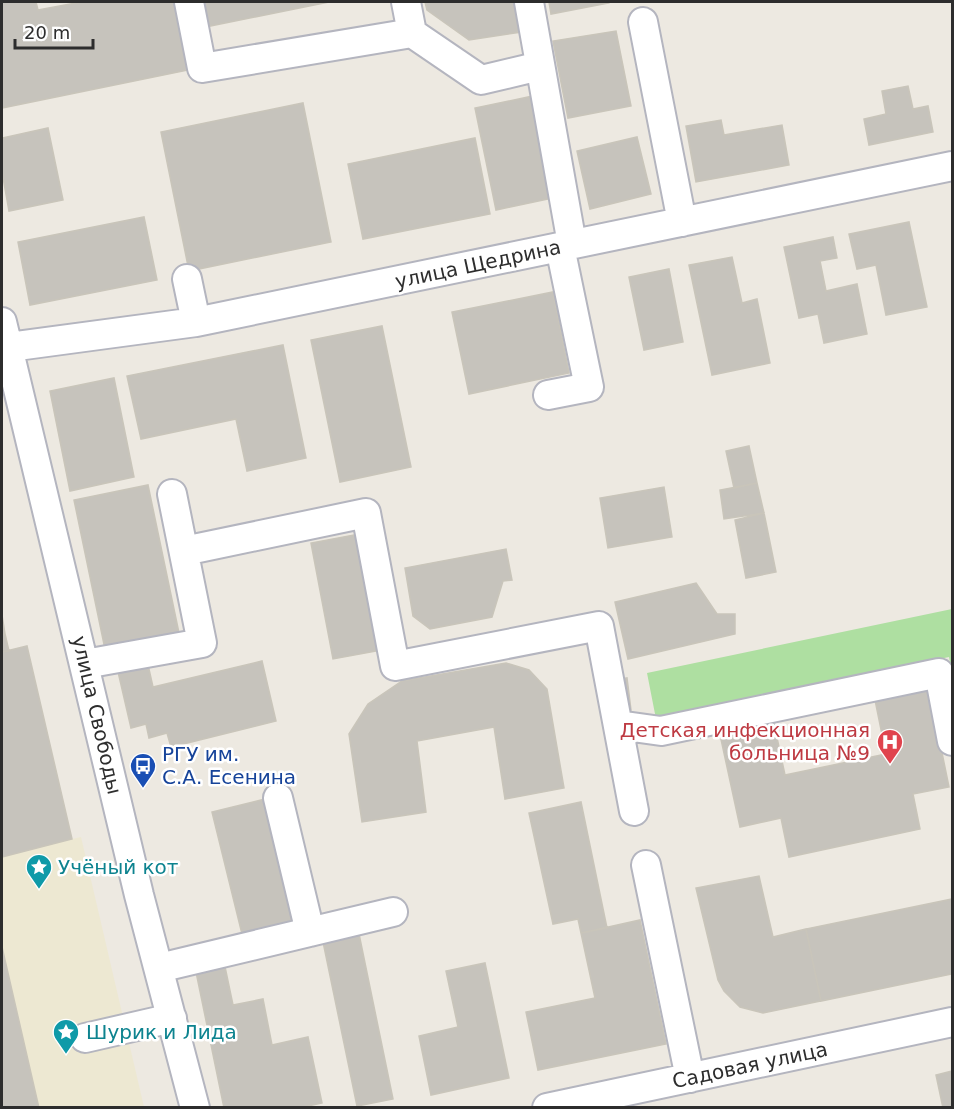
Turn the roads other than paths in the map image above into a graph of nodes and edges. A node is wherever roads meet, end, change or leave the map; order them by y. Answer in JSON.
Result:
{"nodes":[{"id":1,"x":189,"y":2,"type":"edge"},
{"id":2,"x":406,"y":2,"type":"edge"},
{"id":3,"x":529,"y":2,"type":"edge"},
{"id":4,"x":641,"y":10,"type":"edge"},
{"id":5,"x":412,"y":33,"type":"junction"},
{"id":6,"x":540,"y":66,"type":"junction"},
{"id":7,"x":952,"y":166,"type":"edge"},
{"id":8,"x":682,"y":222,"type":"junction"},
{"id":9,"x":566,"y":246,"type":"junction"},
{"id":10,"x":187,"y":279,"type":"dead end"},
{"id":11,"x":196,"y":322,"type":"junction"},
{"id":12,"x":4,"y":339,"type":"edge"},
{"id":13,"x":548,"y":395,"type":"dead end"},
{"id":14,"x":172,"y":494,"type":"dead end"},
{"id":15,"x":184,"y":550,"type":"junction"},
{"id":16,"x":85,"y":664,"type":"junction"},
{"id":17,"x":618,"y":725,"type":"junction"},
{"id":18,"x":951,"y":729,"type":"edge"},
{"id":19,"x":278,"y":798,"type":"dead end"},
{"id":20,"x":634,"y":811,"type":"dead end"},
{"id":21,"x":646,"y":865,"type":"dead end"},
{"id":22,"x":393,"y":912,"type":"dead end"},
{"id":23,"x":310,"y":932,"type":"junction"},
{"id":24,"x":159,"y":968,"type":"junction"},
{"id":25,"x":172,"y":1018,"type":"junction"},
{"id":26,"x":952,"y":1022,"type":"edge"},
{"id":27,"x":85,"y":1038,"type":"dead end"},
{"id":28,"x":690,"y":1078,"type":"junction"},
{"id":29,"x":195,"y":1107,"type":"edge"},
{"id":30,"x":547,"y":1107,"type":"edge"}],
"edges":[{"from":1,"to":5,"type":"street"},
{"from":2,"to":5,"type":"street"},
{"from":3,"to":6,"type":"street"},
{"from":4,"to":8,"type":"street"},
{"from":5,"to":6,"type":"street"},
{"from":6,"to":9,"type":"street"},
{"from":7,"to":8,"type":"street","name":"улица Щедрина"},
{"from":8,"to":9,"type":"street","name":"улица Щедрина"},
{"from":9,"to":11,"type":"street","name":"улица Щедрина"},
{"from":9,"to":13,"type":"street"},
{"from":10,"to":11,"type":"street"},
{"from":11,"to":12,"type":"street","name":"улица Щедрина"},
{"from":12,"to":16,"type":"street","name":"улица Свободы"},
{"from":14,"to":15,"type":"street"},
{"from":15,"to":16,"type":"street"},
{"from":15,"to":17,"type":"street"},
{"from":16,"to":24,"type":"street","name":"улица Свободы"},
{"from":17,"to":18,"type":"street"},
{"from":17,"to":20,"type":"street"},
{"from":19,"to":23,"type":"street"},
{"from":21,"to":28,"type":"street"},
{"from":22,"to":23,"type":"street"},
{"from":23,"to":24,"type":"street"},
{"from":24,"to":25,"type":"street","name":"улица Свободы"},
{"from":25,"to":27,"type":"street"},
{"from":25,"to":29,"type":"street","name":"улица Свободы"},
{"from":26,"to":28,"type":"street","name":"Садовая улица"},
{"from":28,"to":30,"type":"street","name":"Садовая улица"}]}
